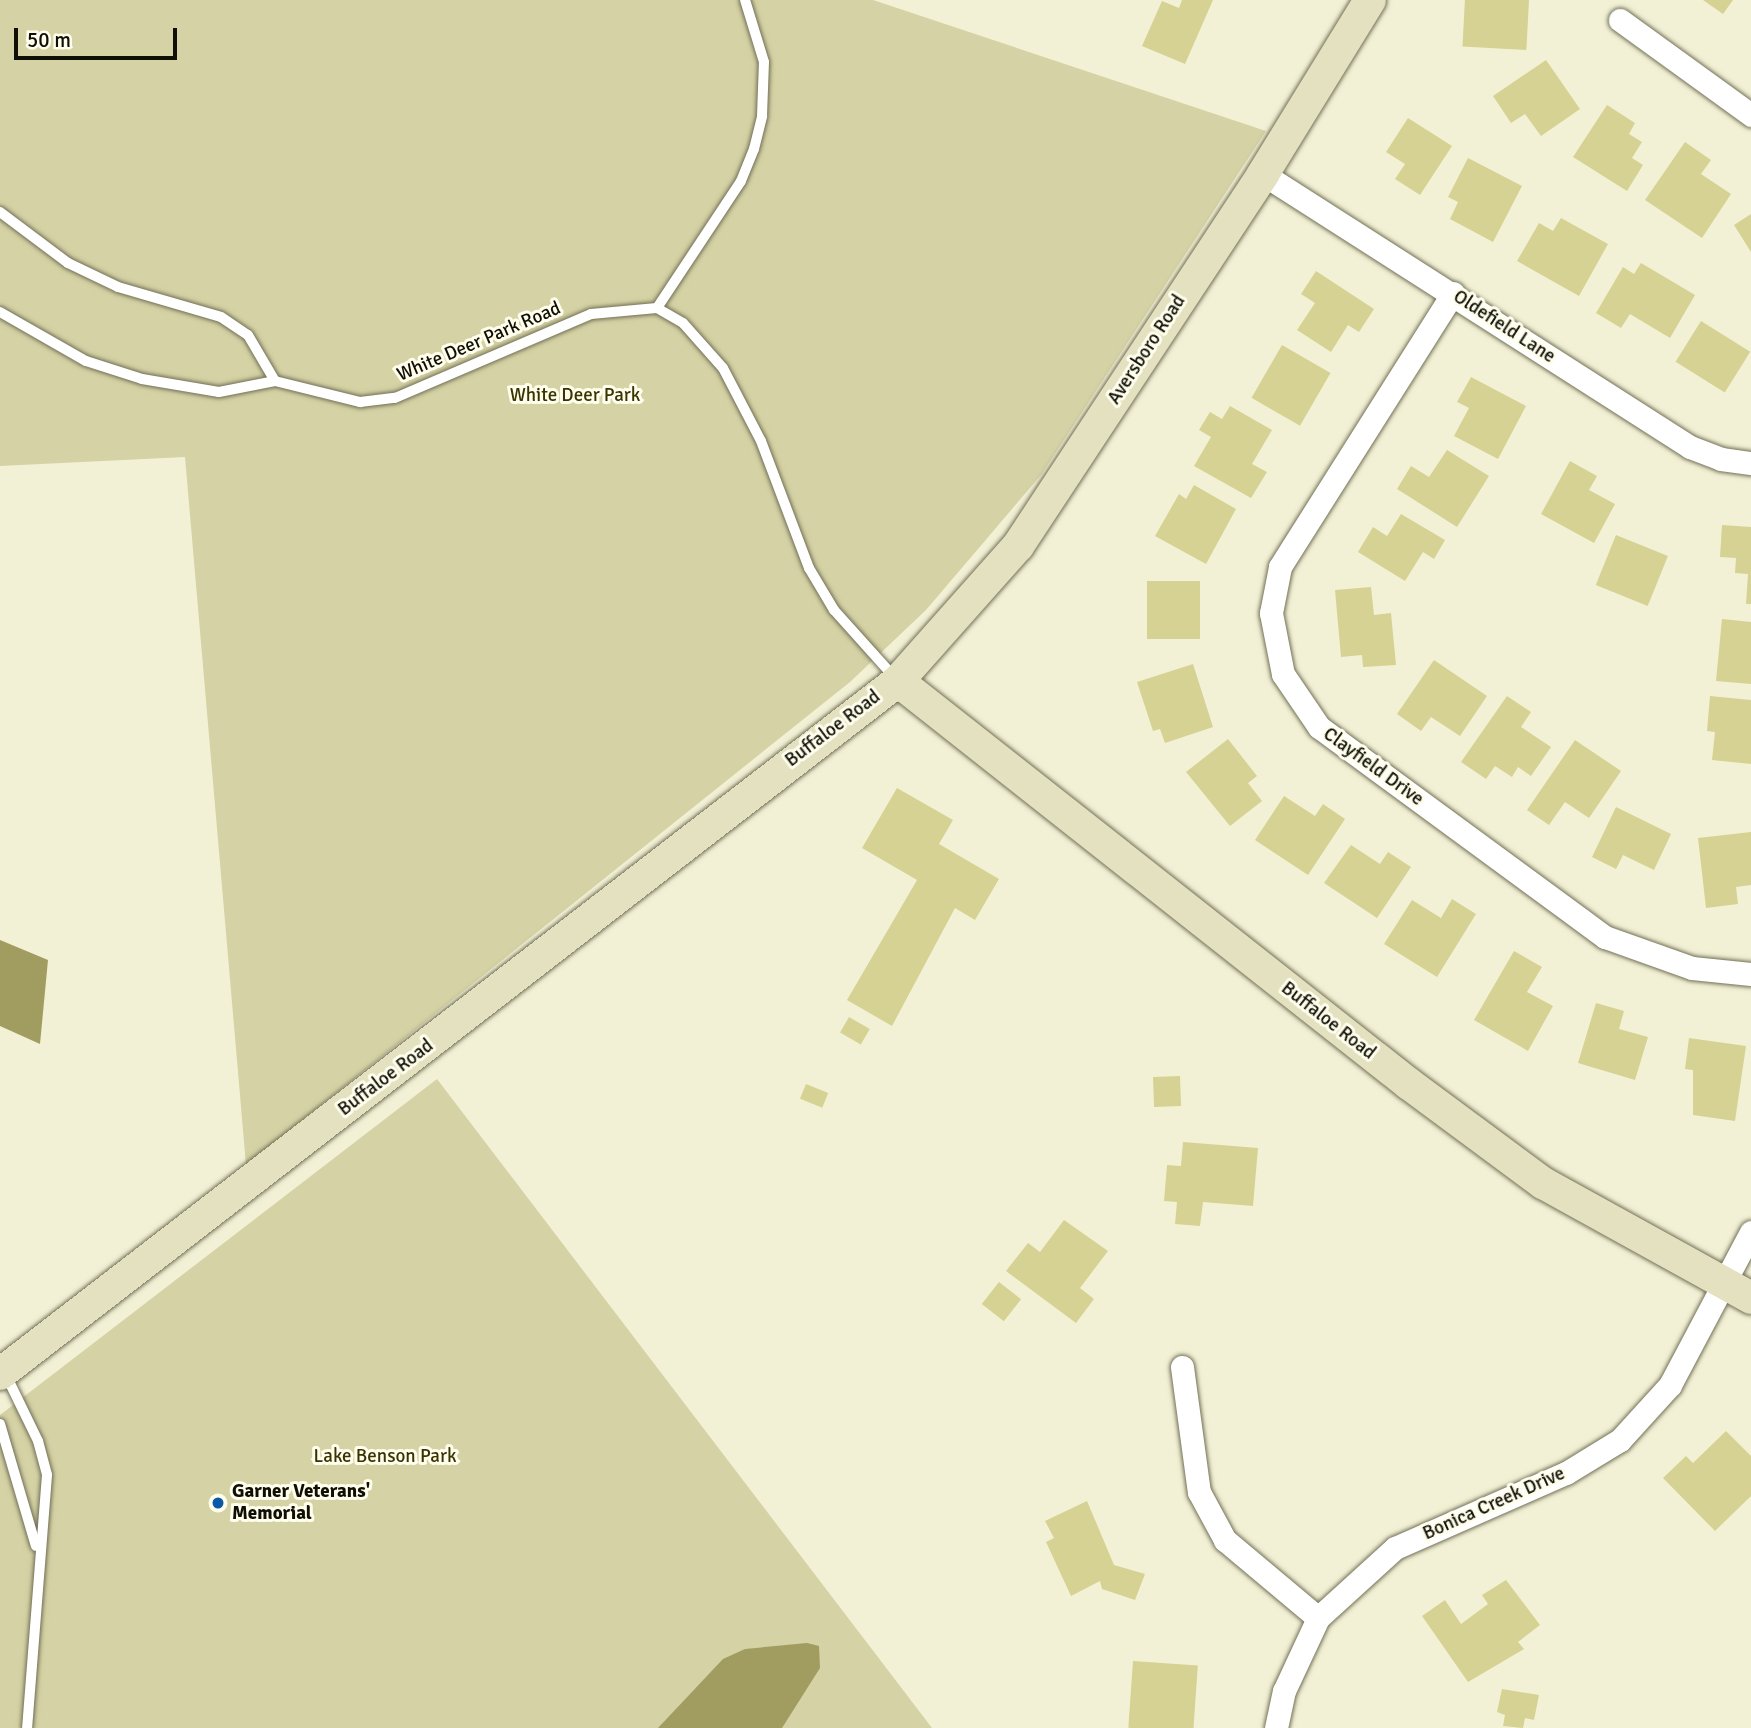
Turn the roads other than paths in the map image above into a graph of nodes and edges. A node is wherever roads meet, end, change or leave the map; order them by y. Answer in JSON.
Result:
{"nodes":[{"id":1,"x":745,"y":0,"type":"edge"},
{"id":2,"x":1370,"y":0,"type":"edge"},
{"id":3,"x":1620,"y":20,"type":"dead end"},
{"id":4,"x":1751,"y":115,"type":"edge"},
{"id":5,"x":1263,"y":174,"type":"junction"},
{"id":6,"x":0,"y":212,"type":"edge"},
{"id":7,"x":1453,"y":293,"type":"junction"},
{"id":8,"x":657,"y":308,"type":"junction"},
{"id":9,"x":0,"y":312,"type":"edge"},
{"id":10,"x":275,"y":382,"type":"junction"},
{"id":11,"x":1751,"y":463,"type":"edge"},
{"id":12,"x":898,"y":681,"type":"junction"},
{"id":13,"x":1751,"y":974,"type":"edge"},
{"id":14,"x":1751,"y":1232,"type":"edge"},
{"id":15,"x":1739,"y":1292,"type":"edge"},
{"id":16,"x":1182,"y":1367,"type":"dead end"},
{"id":17,"x":2,"y":1372,"type":"edge"},
{"id":18,"x":0,"y":1424,"type":"edge"},
{"id":19,"x":37,"y":1548,"type":"junction"},
{"id":20,"x":1318,"y":1618,"type":"junction"},
{"id":21,"x":27,"y":1728,"type":"edge"},
{"id":22,"x":1276,"y":1728,"type":"edge"}],
"edges":[{"from":1,"to":8,"type":"lane"},
{"from":2,"to":5,"type":"street","name":"Aversboro Road"},
{"from":3,"to":4,"type":"street"},
{"from":5,"to":7,"type":"street","name":"Oldefield Lane"},
{"from":5,"to":12,"type":"street","name":"Aversboro Road"},
{"from":6,"to":10,"type":"lane"},
{"from":7,"to":11,"type":"street","name":"Oldefield Lane"},
{"from":7,"to":13,"type":"street","name":"Clayfield Drive"},
{"from":8,"to":10,"type":"lane","name":"White Deer Park Road"},
{"from":8,"to":12,"type":"lane"},
{"from":9,"to":10,"type":"lane","name":"White Deer Park Road"},
{"from":12,"to":15,"type":"street","name":"Buffaloe Road"},
{"from":12,"to":17,"type":"street","name":"Buffaloe Road"},
{"from":14,"to":15,"type":"street","name":"Bonica Creek Drive"},
{"from":15,"to":20,"type":"street","name":"Bonica Creek Drive"},
{"from":16,"to":20,"type":"street"},
{"from":17,"to":19,"type":"lane"},
{"from":18,"to":19,"type":"lane"},
{"from":19,"to":21,"type":"lane"},
{"from":20,"to":22,"type":"street","name":"Bonica Creek Drive"}]}
